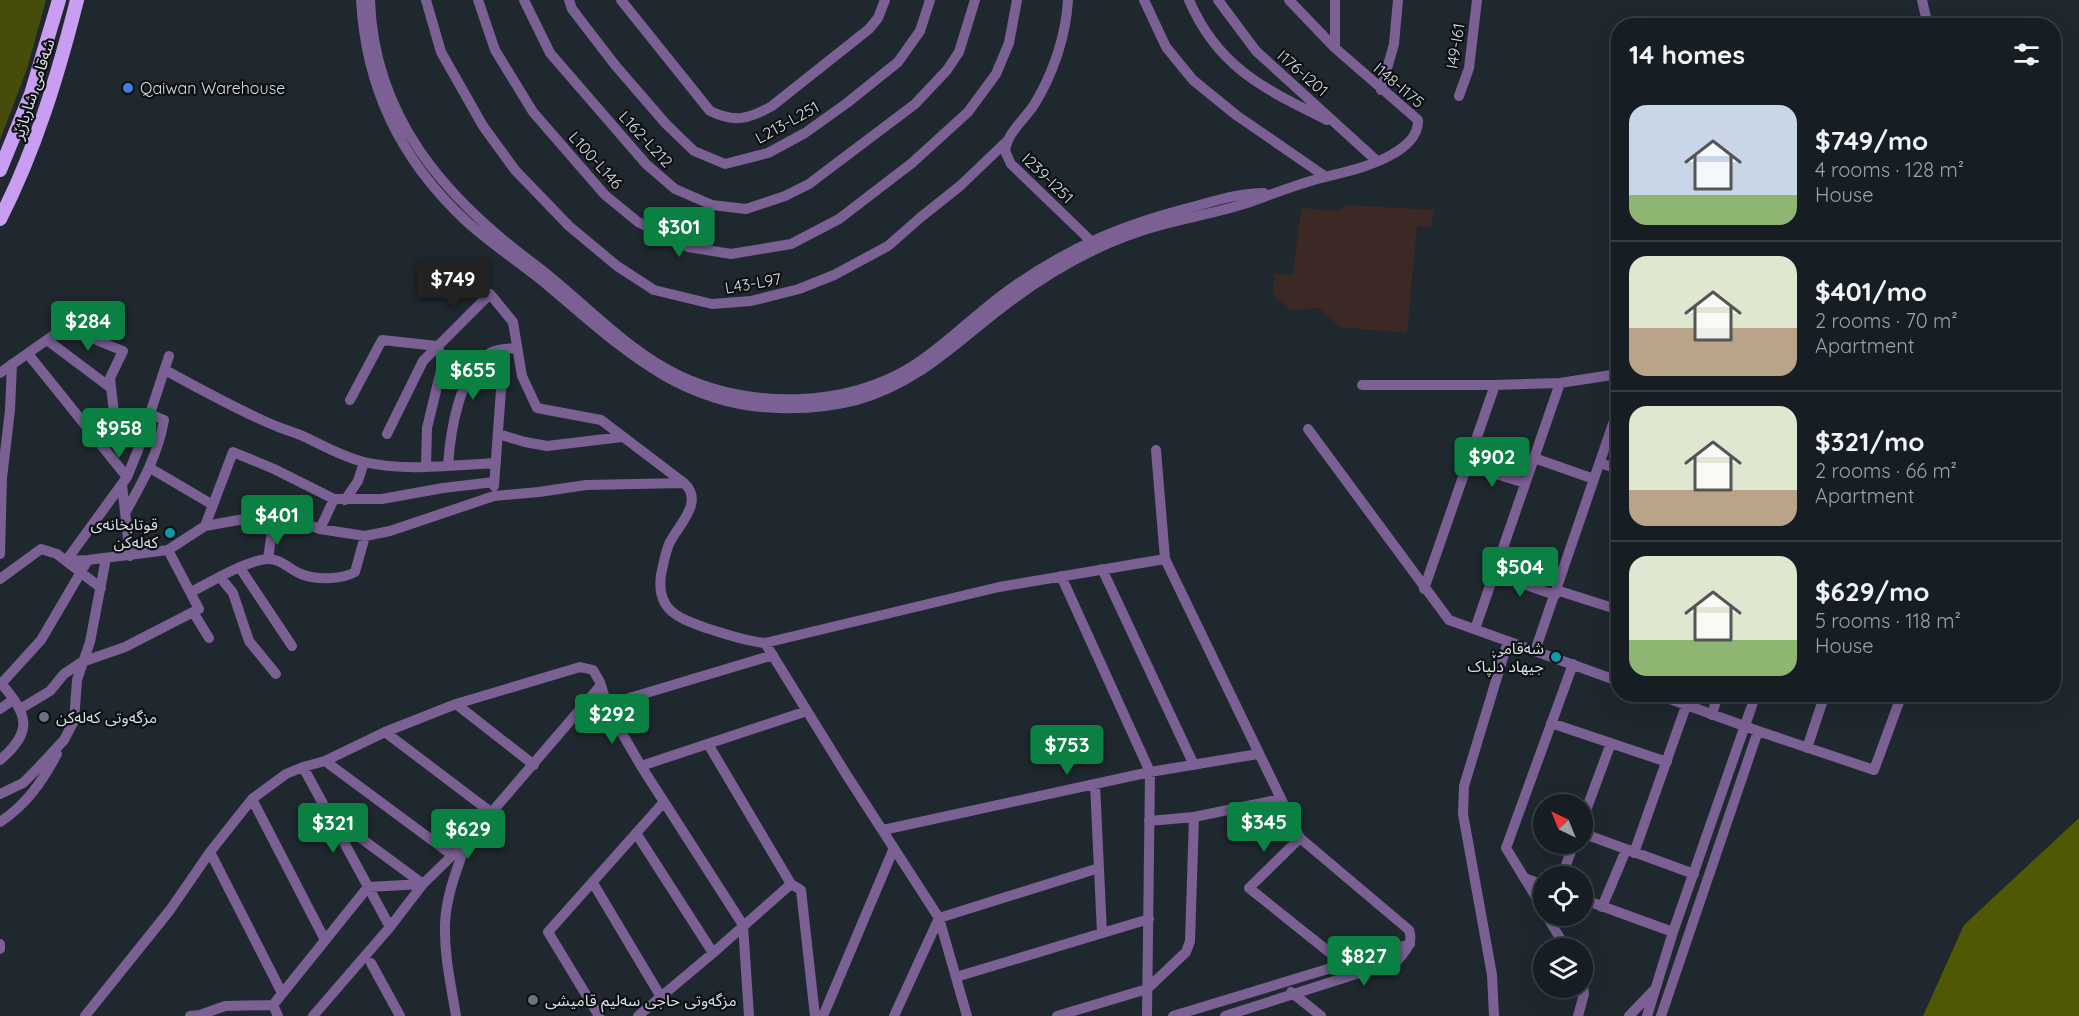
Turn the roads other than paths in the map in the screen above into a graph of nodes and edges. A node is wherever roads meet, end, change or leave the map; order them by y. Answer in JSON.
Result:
{"nodes":[{"id":1,"x":59,"y":0,"type":"edge"},
{"id":2,"x":77,"y":0,"type":"edge"},
{"id":3,"x":361,"y":0,"type":"edge"},
{"id":4,"x":370,"y":0,"type":"edge"},
{"id":5,"x":426,"y":0,"type":"edge"},
{"id":6,"x":478,"y":0,"type":"edge"},
{"id":7,"x":524,"y":0,"type":"edge"},
{"id":8,"x":569,"y":0,"type":"edge"},
{"id":9,"x":621,"y":0,"type":"edge"},
{"id":10,"x":885,"y":0,"type":"edge"},
{"id":11,"x":930,"y":0,"type":"edge"},
{"id":12,"x":975,"y":0,"type":"edge"},
{"id":13,"x":1017,"y":0,"type":"edge"},
{"id":14,"x":1068,"y":0,"type":"edge"},
{"id":15,"x":1144,"y":0,"type":"edge"},
{"id":16,"x":1189,"y":0,"type":"edge"},
{"id":17,"x":1218,"y":0,"type":"edge"},
{"id":18,"x":1289,"y":0,"type":"edge"},
{"id":19,"x":1335,"y":0,"type":"edge"},
{"id":20,"x":1398,"y":0,"type":"edge"},
{"id":21,"x":1476,"y":0,"type":"edge"},
{"id":22,"x":1922,"y":0,"type":"edge"},
{"id":23,"x":1926,"y":18,"type":"edge"},
{"id":24,"x":1335,"y":48,"type":"junction"},
{"id":25,"x":1381,"y":90,"type":"junction"},
{"id":26,"x":1459,"y":96,"type":"dead end"},
{"id":27,"x":1340,"y":126,"type":"junction"},
{"id":28,"x":1007,"y":141,"type":"junction"},
{"id":29,"x":1377,"y":161,"type":"junction"},
{"id":30,"x":0,"y":171,"type":"edge"},
{"id":31,"x":1326,"y":177,"type":"junction"},
{"id":32,"x":0,"y":219,"type":"edge"},
{"id":33,"x":1094,"y":244,"type":"junction"},
{"id":34,"x":602,"y":326,"type":"junction"},
{"id":35,"x":47,"y":340,"type":"junction"},
{"id":36,"x":437,"y":346,"type":"junction"},
{"id":37,"x":517,"y":348,"type":"junction"},
{"id":38,"x":504,"y":349,"type":"junction"},
{"id":39,"x":28,"y":354,"type":"junction"},
{"id":40,"x":169,"y":356,"type":"dead end"},
{"id":41,"x":12,"y":364,"type":"junction"},
{"id":42,"x":165,"y":370,"type":"junction"},
{"id":43,"x":0,"y":373,"type":"edge"},
{"id":44,"x":1611,"y":375,"type":"edge"},
{"id":45,"x":1560,"y":383,"type":"junction"},
{"id":46,"x":1362,"y":385,"type":"dead end"},
{"id":47,"x":1495,"y":385,"type":"junction"},
{"id":48,"x":111,"y":388,"type":"junction"},
{"id":49,"x":350,"y":400,"type":"dead end"},
{"id":50,"x":150,"y":414,"type":"junction"},
{"id":51,"x":1308,"y":429,"type":"dead end"},
{"id":52,"x":1611,"y":430,"type":"edge"},
{"id":53,"x":387,"y":434,"type":"dead end"},
{"id":54,"x":498,"y":434,"type":"junction"},
{"id":55,"x":622,"y":437,"type":"junction"},
{"id":56,"x":102,"y":446,"type":"junction"},
{"id":57,"x":1156,"y":450,"type":"dead end"},
{"id":58,"x":1534,"y":458,"type":"junction"},
{"id":59,"x":364,"y":462,"type":"junction"},
{"id":60,"x":496,"y":463,"type":"junction"},
{"id":61,"x":1600,"y":463,"type":"junction"},
{"id":62,"x":1467,"y":465,"type":"junction"},
{"id":63,"x":426,"y":466,"type":"junction"},
{"id":64,"x":448,"y":466,"type":"junction"},
{"id":65,"x":1611,"y":467,"type":"edge"},
{"id":66,"x":150,"y":468,"type":"junction"},
{"id":67,"x":1,"y":478,"type":"edge"},
{"id":68,"x":1594,"y":479,"type":"junction"},
{"id":69,"x":124,"y":481,"type":"junction"},
{"id":70,"x":494,"y":482,"type":"junction"},
{"id":71,"x":684,"y":483,"type":"junction"},
{"id":72,"x":1525,"y":483,"type":"junction"},
{"id":73,"x":494,"y":496,"type":"junction"},
{"id":74,"x":340,"y":499,"type":"junction"},
{"id":75,"x":213,"y":505,"type":"junction"},
{"id":76,"x":125,"y":513,"type":"junction"},
{"id":77,"x":274,"y":517,"type":"junction"},
{"id":78,"x":205,"y":526,"type":"junction"},
{"id":79,"x":320,"y":529,"type":"junction"},
{"id":80,"x":365,"y":537,"type":"junction"},
{"id":81,"x":168,"y":550,"type":"junction"},
{"id":82,"x":0,"y":553,"type":"edge"},
{"id":83,"x":130,"y":556,"type":"junction"},
{"id":84,"x":106,"y":558,"type":"junction"},
{"id":85,"x":268,"y":559,"type":"junction"},
{"id":86,"x":1165,"y":559,"type":"junction"},
{"id":87,"x":88,"y":560,"type":"junction"},
{"id":88,"x":66,"y":561,"type":"junction"},
{"id":89,"x":240,"y":568,"type":"junction"},
{"id":90,"x":1102,"y":569,"type":"junction"},
{"id":91,"x":81,"y":572,"type":"junction"},
{"id":92,"x":1494,"y":574,"type":"junction"},
{"id":93,"x":1062,"y":576,"type":"junction"},
{"id":94,"x":220,"y":577,"type":"junction"},
{"id":95,"x":0,"y":579,"type":"edge"},
{"id":96,"x":101,"y":588,"type":"junction"},
{"id":97,"x":1424,"y":589,"type":"junction"},
{"id":98,"x":191,"y":592,"type":"junction"},
{"id":99,"x":1556,"y":592,"type":"junction"},
{"id":100,"x":1611,"y":607,"type":"edge"},
{"id":101,"x":193,"y":612,"type":"junction"},
{"id":102,"x":1475,"y":629,"type":"junction"},
{"id":103,"x":209,"y":638,"type":"dead end"},
{"id":104,"x":1508,"y":641,"type":"junction"},
{"id":105,"x":765,"y":643,"type":"junction"},
{"id":106,"x":292,"y":646,"type":"dead end"},
{"id":107,"x":1536,"y":651,"type":"junction"},
{"id":108,"x":773,"y":655,"type":"junction"},
{"id":109,"x":82,"y":663,"type":"junction"},
{"id":110,"x":1573,"y":664,"type":"junction"},
{"id":111,"x":276,"y":674,"type":"dead end"},
{"id":112,"x":1611,"y":678,"type":"edge"},
{"id":113,"x":1,"y":683,"type":"edge"},
{"id":114,"x":601,"y":685,"type":"junction"},
{"id":115,"x":1676,"y":702,"type":"edge"},
{"id":116,"x":1716,"y":702,"type":"edge"},
{"id":117,"x":1753,"y":702,"type":"edge"},
{"id":118,"x":1822,"y":702,"type":"edge"},
{"id":119,"x":1899,"y":702,"type":"edge"},
{"id":120,"x":17,"y":704,"type":"junction"},
{"id":121,"x":456,"y":704,"type":"junction"},
{"id":122,"x":606,"y":705,"type":"junction"},
{"id":123,"x":1686,"y":706,"type":"junction"},
{"id":124,"x":0,"y":709,"type":"edge"},
{"id":125,"x":807,"y":711,"type":"junction"},
{"id":126,"x":1712,"y":715,"type":"junction"},
{"id":127,"x":1551,"y":723,"type":"junction"},
{"id":128,"x":1745,"y":727,"type":"junction"},
{"id":129,"x":1758,"y":731,"type":"junction"},
{"id":130,"x":385,"y":732,"type":"junction"},
{"id":131,"x":64,"y":740,"type":"junction"},
{"id":132,"x":1611,"y":743,"type":"junction"},
{"id":133,"x":708,"y":744,"type":"junction"},
{"id":134,"x":1807,"y":748,"type":"junction"},
{"id":135,"x":1258,"y":754,"type":"junction"},
{"id":136,"x":0,"y":760,"type":"edge"},
{"id":137,"x":325,"y":761,"type":"junction"},
{"id":138,"x":1667,"y":762,"type":"junction"},
{"id":139,"x":534,"y":765,"type":"junction"},
{"id":140,"x":1194,"y":765,"type":"junction"},
{"id":141,"x":303,"y":766,"type":"junction"},
{"id":142,"x":641,"y":766,"type":"junction"},
{"id":143,"x":1150,"y":772,"type":"junction"},
{"id":144,"x":1095,"y":784,"type":"junction"},
{"id":145,"x":0,"y":794,"type":"edge"},
{"id":146,"x":1592,"y":794,"type":"edge"},
{"id":147,"x":252,"y":799,"type":"junction"},
{"id":148,"x":1281,"y":799,"type":"junction"},
{"id":149,"x":663,"y":803,"type":"junction"},
{"id":150,"x":492,"y":813,"type":"junction"},
{"id":151,"x":328,"y":814,"type":"junction"},
{"id":152,"x":1194,"y":817,"type":"junction"},
{"id":153,"x":1149,"y":821,"type":"junction"},
{"id":154,"x":0,"y":822,"type":"edge"},
{"id":155,"x":883,"y":830,"type":"junction"},
{"id":156,"x":636,"y":833,"type":"junction"},
{"id":157,"x":1593,"y":837,"type":"edge"},
{"id":158,"x":1300,"y":838,"type":"junction"},
{"id":159,"x":466,"y":842,"type":"junction"},
{"id":160,"x":894,"y":848,"type":"junction"},
{"id":161,"x":1630,"y":851,"type":"junction"},
{"id":162,"x":210,"y":852,"type":"junction"},
{"id":163,"x":452,"y":855,"type":"junction"},
{"id":164,"x":1099,"y":868,"type":"junction"},
{"id":165,"x":1694,"y":874,"type":"junction"},
{"id":166,"x":1524,"y":878,"type":"junction"},
{"id":167,"x":1533,"y":881,"type":"edge"},
{"id":168,"x":593,"y":883,"type":"junction"},
{"id":169,"x":423,"y":884,"type":"junction"},
{"id":170,"x":791,"y":884,"type":"junction"},
{"id":171,"x":368,"y":887,"type":"junction"},
{"id":172,"x":1533,"y":892,"type":"edge"},
{"id":173,"x":1593,"y":903,"type":"edge"},
{"id":174,"x":1602,"y":907,"type":"junction"},
{"id":175,"x":939,"y":918,"type":"junction"},
{"id":176,"x":1149,"y":919,"type":"junction"},
{"id":177,"x":743,"y":925,"type":"junction"},
{"id":178,"x":390,"y":927,"type":"junction"},
{"id":179,"x":1673,"y":932,"type":"junction"},
{"id":180,"x":1102,"y":933,"type":"junction"},
{"id":181,"x":325,"y":940,"type":"junction"},
{"id":182,"x":0,"y":944,"type":"edge"},
{"id":183,"x":1410,"y":944,"type":"junction"},
{"id":184,"x":0,"y":949,"type":"edge"},
{"id":185,"x":713,"y":953,"type":"junction"},
{"id":186,"x":372,"y":963,"type":"dead end"},
{"id":187,"x":1344,"y":964,"type":"junction"},
{"id":188,"x":956,"y":977,"type":"junction"},
{"id":189,"x":1291,"y":980,"type":"junction"},
{"id":190,"x":1656,"y":987,"type":"junction"},
{"id":191,"x":1147,"y":989,"type":"junction"},
{"id":192,"x":282,"y":993,"type":"junction"},
{"id":193,"x":1293,"y":995,"type":"junction"},
{"id":194,"x":661,"y":997,"type":"junction"},
{"id":195,"x":1583,"y":998,"type":"edge"},
{"id":196,"x":273,"y":1005,"type":"junction"},
{"id":197,"x":323,"y":1012,"type":"edge"},
{"id":198,"x":1241,"y":1014,"type":"edge"},
{"id":199,"x":85,"y":1016,"type":"edge"},
{"id":200,"x":197,"y":1016,"type":"edge"},
{"id":201,"x":278,"y":1016,"type":"edge"},
{"id":202,"x":313,"y":1016,"type":"edge"},
{"id":203,"x":400,"y":1016,"type":"edge"},
{"id":204,"x":456,"y":1016,"type":"edge"},
{"id":205,"x":598,"y":1016,"type":"edge"},
{"id":206,"x":638,"y":1016,"type":"edge"},
{"id":207,"x":749,"y":1016,"type":"edge"},
{"id":208,"x":814,"y":1016,"type":"edge"},
{"id":209,"x":823,"y":1016,"type":"edge"},
{"id":210,"x":894,"y":1016,"type":"edge"},
{"id":211,"x":967,"y":1016,"type":"edge"},
{"id":212,"x":1058,"y":1016,"type":"edge"},
{"id":213,"x":1147,"y":1016,"type":"edge"},
{"id":214,"x":1173,"y":1016,"type":"edge"},
{"id":215,"x":1225,"y":1016,"type":"edge"},
{"id":216,"x":1321,"y":1016,"type":"edge"},
{"id":217,"x":1494,"y":1016,"type":"edge"},
{"id":218,"x":1578,"y":1016,"type":"edge"},
{"id":219,"x":1629,"y":1016,"type":"edge"},
{"id":220,"x":1647,"y":1016,"type":"edge"},
{"id":221,"x":1661,"y":1016,"type":"edge"}],
"edges":[{"from":1,"to":30,"type":"main road","name":"شەقامی شارباژێر"},
{"from":2,"to":32,"type":"main road","name":"شەقامی شارباژێر"},
{"from":3,"to":34,"type":"street"},
{"from":4,"to":34,"type":"street"},
{"from":5,"to":28,"type":"street","name":"L43-L97"},
{"from":6,"to":13,"type":"street","name":"L100-L146"},
{"from":7,"to":12,"type":"street","name":"L162-L212"},
{"from":8,"to":11,"type":"street","name":"L213-L251"},
{"from":9,"to":10,"type":"street"},
{"from":14,"to":28,"type":"street","name":"I239-I251"},
{"from":15,"to":31,"type":"street"},
{"from":16,"to":27,"type":"street"},
{"from":17,"to":27,"type":"street","name":"I176-I201"},
{"from":18,"to":24,"type":"street","name":"I148-I175"},
{"from":19,"to":24,"type":"street"},
{"from":20,"to":25,"type":"street"},
{"from":21,"to":26,"type":"street","name":"I49-I61"},
{"from":22,"to":23,"type":"street"},
{"from":24,"to":25,"type":"street","name":"I148-I175"},
{"from":25,"to":29,"type":"street","name":"I148-I175"},
{"from":27,"to":29,"type":"street","name":"I176-I201"},
{"from":28,"to":33,"type":"street","name":"I239-I251"},
{"from":29,"to":31,"type":"street","name":"I148-I175"},
{"from":31,"to":33,"type":"street","name":"I148-I175"},
{"from":33,"to":34,"type":"street","name":"I148-I175"},
{"from":35,"to":39,"type":"street"},
{"from":35,"to":48,"type":"street"},
{"from":35,"to":48,"type":"street"},
{"from":36,"to":37,"type":"street"},
{"from":36,"to":49,"type":"street"},
{"from":36,"to":53,"type":"street"},
{"from":36,"to":63,"type":"street"},
{"from":37,"to":38,"type":"street"},
{"from":37,"to":55,"type":"street"},
{"from":38,"to":54,"type":"street"},
{"from":38,"to":64,"type":"street"},
{"from":39,"to":41,"type":"street"},
{"from":39,"to":56,"type":"street"},
{"from":40,"to":42,"type":"street"},
{"from":41,"to":43,"type":"street"},
{"from":41,"to":67,"type":"street"},
{"from":42,"to":50,"type":"street"},
{"from":42,"to":59,"type":"street"},
{"from":44,"to":45,"type":"street"},
{"from":45,"to":47,"type":"street"},
{"from":45,"to":58,"type":"street"},
{"from":46,"to":47,"type":"street"},
{"from":47,"to":62,"type":"street"},
{"from":48,"to":56,"type":"street"},
{"from":50,"to":66,"type":"street"},
{"from":50,"to":69,"type":"street"},
{"from":51,"to":97,"type":"street"},
{"from":52,"to":61,"type":"street"},
{"from":54,"to":55,"type":"street"},
{"from":54,"to":60,"type":"street"},
{"from":55,"to":71,"type":"street"},
{"from":56,"to":69,"type":"street"},
{"from":57,"to":86,"type":"street"},
{"from":58,"to":68,"type":"street"},
{"from":58,"to":72,"type":"street"},
{"from":59,"to":63,"type":"street"},
{"from":59,"to":74,"type":"street"},
{"from":60,"to":64,"type":"street"},
{"from":60,"to":70,"type":"street"},
{"from":61,"to":65,"type":"street"},
{"from":61,"to":68,"type":"street"},
{"from":62,"to":72,"type":"street"},
{"from":62,"to":97,"type":"street"},
{"from":63,"to":64,"type":"street"},
{"from":66,"to":75,"type":"street"},
{"from":66,"to":76,"type":"street"},
{"from":67,"to":82,"type":"street"},
{"from":68,"to":99,"type":"street"},
{"from":69,"to":76,"type":"street"},
{"from":69,"to":88,"type":"street"},
{"from":70,"to":73,"type":"street"},
{"from":70,"to":74,"type":"street"},
{"from":71,"to":73,"type":"street"},
{"from":71,"to":105,"type":"street"},
{"from":72,"to":92,"type":"street"},
{"from":73,"to":80,"type":"street"},
{"from":74,"to":75,"type":"street"},
{"from":74,"to":79,"type":"street"},
{"from":75,"to":78,"type":"street"},
{"from":76,"to":83,"type":"street"},
{"from":77,"to":78,"type":"street"},
{"from":77,"to":79,"type":"street"},
{"from":77,"to":85,"type":"street"},
{"from":78,"to":81,"type":"street"},
{"from":79,"to":80,"type":"street"},
{"from":80,"to":85,"type":"street"},
{"from":81,"to":83,"type":"street"},
{"from":81,"to":98,"type":"street"},
{"from":83,"to":84,"type":"street"},
{"from":84,"to":87,"type":"street"},
{"from":84,"to":96,"type":"street"},
{"from":85,"to":89,"type":"street"},
{"from":86,"to":90,"type":"street"},
{"from":86,"to":135,"type":"street"},
{"from":87,"to":88,"type":"street"},
{"from":87,"to":91,"type":"street"},
{"from":88,"to":91,"type":"street"},
{"from":88,"to":95,"type":"street"},
{"from":89,"to":94,"type":"street"},
{"from":89,"to":106,"type":"street"},
{"from":90,"to":93,"type":"street"},
{"from":90,"to":140,"type":"street"},
{"from":91,"to":96,"type":"street"},
{"from":91,"to":113,"type":"street"},
{"from":92,"to":99,"type":"street"},
{"from":92,"to":102,"type":"street"},
{"from":93,"to":105,"type":"street"},
{"from":93,"to":143,"type":"street"},
{"from":94,"to":98,"type":"street"},
{"from":94,"to":111,"type":"street"},
{"from":96,"to":109,"type":"street"},
{"from":97,"to":102,"type":"street"},
{"from":98,"to":101,"type":"street"},
{"from":99,"to":100,"type":"street"},
{"from":99,"to":107,"type":"street"},
{"from":101,"to":103,"type":"street"},
{"from":101,"to":109,"type":"street"},
{"from":102,"to":104,"type":"street"},
{"from":104,"to":107,"type":"street"},
{"from":104,"to":217,"type":"street"},
{"from":105,"to":108,"type":"street"},
{"from":107,"to":110,"type":"street"},
{"from":108,"to":122,"type":"street"},
{"from":108,"to":125,"type":"street"},
{"from":109,"to":120,"type":"street"},
{"from":109,"to":131,"type":"street"},
{"from":110,"to":112,"type":"street"},
{"from":110,"to":127,"type":"street"},
{"from":113,"to":120,"type":"street"},
{"from":114,"to":121,"type":"street"},
{"from":114,"to":122,"type":"street"},
{"from":114,"to":139,"type":"street"},
{"from":115,"to":123,"type":"street"},
{"from":116,"to":126,"type":"street"},
{"from":117,"to":128,"type":"street"},
{"from":118,"to":134,"type":"street"},
{"from":119,"to":134,"type":"street"},
{"from":120,"to":124,"type":"street"},
{"from":120,"to":136,"type":"street"},
{"from":121,"to":130,"type":"street"},
{"from":121,"to":139,"type":"street"},
{"from":122,"to":142,"type":"street"},
{"from":123,"to":126,"type":"street"},
{"from":123,"to":138,"type":"street"},
{"from":125,"to":133,"type":"street"},
{"from":125,"to":155,"type":"street"},
{"from":126,"to":128,"type":"street"},
{"from":127,"to":132,"type":"street"},
{"from":127,"to":166,"type":"street"},
{"from":128,"to":129,"type":"street"},
{"from":128,"to":165,"type":"street"},
{"from":129,"to":134,"type":"street"},
{"from":129,"to":221,"type":"street"},
{"from":130,"to":137,"type":"street"},
{"from":130,"to":150,"type":"street"},
{"from":131,"to":145,"type":"street"},
{"from":131,"to":154,"type":"street"},
{"from":132,"to":138,"type":"street"},
{"from":132,"to":146,"type":"street"},
{"from":133,"to":142,"type":"street"},
{"from":133,"to":170,"type":"street"},
{"from":135,"to":140,"type":"street"},
{"from":135,"to":148,"type":"street"},
{"from":137,"to":141,"type":"street"},
{"from":137,"to":163,"type":"street"},
{"from":138,"to":161,"type":"street"},
{"from":139,"to":150,"type":"street"},
{"from":140,"to":143,"type":"street"},
{"from":141,"to":147,"type":"street"},
{"from":141,"to":151,"type":"street"},
{"from":142,"to":149,"type":"street"},
{"from":143,"to":144,"type":"street"},
{"from":143,"to":153,"type":"street"},
{"from":144,"to":155,"type":"street"},
{"from":144,"to":164,"type":"street"},
{"from":147,"to":162,"type":"street"},
{"from":147,"to":181,"type":"street"},
{"from":148,"to":152,"type":"street"},
{"from":148,"to":158,"type":"street"},
{"from":149,"to":156,"type":"street"},
{"from":149,"to":177,"type":"street"},
{"from":150,"to":159,"type":"street"},
{"from":151,"to":169,"type":"street"},
{"from":151,"to":171,"type":"street"},
{"from":152,"to":153,"type":"street"},
{"from":152,"to":191,"type":"street"},
{"from":153,"to":176,"type":"street"},
{"from":155,"to":160,"type":"street"},
{"from":156,"to":168,"type":"street"},
{"from":156,"to":185,"type":"street"},
{"from":157,"to":161,"type":"street"},
{"from":158,"to":183,"type":"street"},
{"from":158,"to":187,"type":"street"},
{"from":159,"to":163,"type":"street"},
{"from":159,"to":204,"type":"street"},
{"from":160,"to":175,"type":"street"},
{"from":160,"to":209,"type":"street"},
{"from":161,"to":165,"type":"street"},
{"from":161,"to":174,"type":"street"},
{"from":162,"to":192,"type":"street"},
{"from":162,"to":199,"type":"street"},
{"from":163,"to":169,"type":"street"},
{"from":164,"to":175,"type":"street"},
{"from":164,"to":180,"type":"street"},
{"from":165,"to":179,"type":"street"},
{"from":166,"to":167,"type":"street"},
{"from":166,"to":172,"type":"street"},
{"from":168,"to":194,"type":"street"},
{"from":168,"to":205,"type":"street"},
{"from":169,"to":171,"type":"street"},
{"from":169,"to":178,"type":"street"},
{"from":170,"to":177,"type":"street"},
{"from":170,"to":208,"type":"street"},
{"from":171,"to":178,"type":"street"},
{"from":171,"to":181,"type":"street"},
{"from":173,"to":174,"type":"street"},
{"from":174,"to":179,"type":"street"},
{"from":175,"to":188,"type":"street"},
{"from":175,"to":210,"type":"street"},
{"from":176,"to":180,"type":"street"},
{"from":176,"to":191,"type":"street"},
{"from":177,"to":185,"type":"street"},
{"from":177,"to":207,"type":"street"},
{"from":178,"to":197,"type":"street"},
{"from":179,"to":190,"type":"street"},
{"from":180,"to":188,"type":"street"},
{"from":181,"to":192,"type":"street"},
{"from":182,"to":184,"type":"street"},
{"from":183,"to":187,"type":"street"},
{"from":183,"to":193,"type":"street"},
{"from":185,"to":194,"type":"street"},
{"from":186,"to":203,"type":"street"},
{"from":187,"to":189,"type":"street"},
{"from":188,"to":211,"type":"street"},
{"from":189,"to":193,"type":"street"},
{"from":189,"to":214,"type":"street"},
{"from":190,"to":219,"type":"street"},
{"from":190,"to":220,"type":"street"},
{"from":191,"to":212,"type":"street"},
{"from":191,"to":213,"type":"street"},
{"from":192,"to":196,"type":"street"},
{"from":193,"to":198,"type":"street"},
{"from":193,"to":216,"type":"street"},
{"from":194,"to":206,"type":"street"},
{"from":195,"to":218,"type":"street"},
{"from":196,"to":200,"type":"street"},
{"from":196,"to":201,"type":"street"},
{"from":197,"to":202,"type":"street"},
{"from":198,"to":215,"type":"street"}]}
